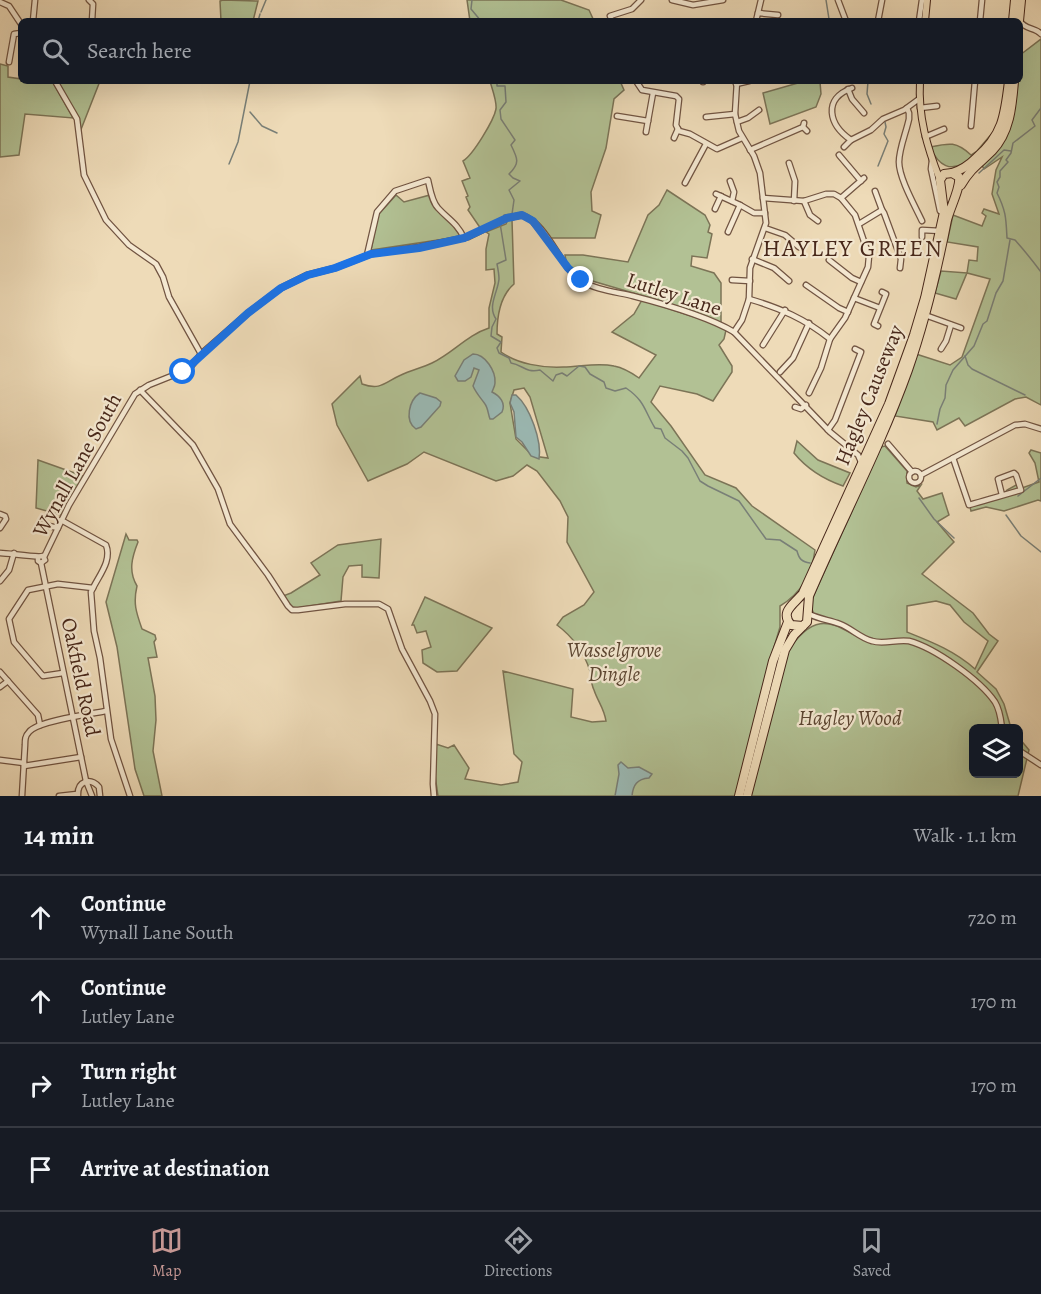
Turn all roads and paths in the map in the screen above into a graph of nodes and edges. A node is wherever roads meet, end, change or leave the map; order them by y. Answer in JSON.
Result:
{"nodes":[{"id":1,"x":35,"y":0,"type":"edge"},
{"id":2,"x":89,"y":0,"type":"edge"},
{"id":3,"x":641,"y":0,"type":"edge"},
{"id":4,"x":672,"y":0,"type":"edge"},
{"id":5,"x":723,"y":0,"type":"edge"},
{"id":6,"x":761,"y":0,"type":"edge"},
{"id":7,"x":838,"y":0,"type":"edge"},
{"id":8,"x":882,"y":0,"type":"edge"},
{"id":9,"x":922,"y":0,"type":"edge"},
{"id":10,"x":927,"y":0,"type":"edge"},
{"id":11,"x":982,"y":0,"type":"edge"},
{"id":12,"x":1015,"y":0,"type":"edge"},
{"id":13,"x":1021,"y":0,"type":"edge"},
{"id":14,"x":0,"y":2,"type":"edge"},
{"id":15,"x":758,"y":13,"type":"junction"},
{"id":16,"x":778,"y":15,"type":"dead end"},
{"id":17,"x":33,"y":18,"type":"edge"},
{"id":18,"x":92,"y":18,"type":"edge"},
{"id":19,"x":613,"y":18,"type":"edge"},
{"id":20,"x":757,"y":18,"type":"edge"},
{"id":21,"x":845,"y":18,"type":"edge"},
{"id":22,"x":879,"y":18,"type":"edge"},
{"id":23,"x":920,"y":18,"type":"edge"},
{"id":24,"x":925,"y":18,"type":"edge"},
{"id":25,"x":980,"y":18,"type":"edge"},
{"id":26,"x":1018,"y":18,"type":"edge"},
{"id":27,"x":1019,"y":18,"type":"edge"},
{"id":28,"x":18,"y":20,"type":"edge"},
{"id":29,"x":1023,"y":24,"type":"edge"},
{"id":30,"x":18,"y":33,"type":"edge"},
{"id":31,"x":1041,"y":34,"type":"edge"},
{"id":32,"x":9,"y":62,"type":"dead end"},
{"id":33,"x":57,"y":84,"type":"edge"},
{"id":34,"x":638,"y":84,"type":"edge"},
{"id":35,"x":737,"y":84,"type":"edge"},
{"id":36,"x":920,"y":84,"type":"edge"},
{"id":37,"x":975,"y":84,"type":"edge"},
{"id":38,"x":1009,"y":84,"type":"edge"},
{"id":39,"x":1014,"y":84,"type":"edge"},
{"id":40,"x":653,"y":93,"type":"junction"},
{"id":41,"x":919,"y":99,"type":"junction"},
{"id":42,"x":937,"y":106,"type":"dead end"},
{"id":43,"x":907,"y":108,"type":"junction"},
{"id":44,"x":920,"y":108,"type":"junction"},
{"id":45,"x":759,"y":110,"type":"dead end"},
{"id":46,"x":735,"y":114,"type":"junction"},
{"id":47,"x":864,"y":114,"type":"dead end"},
{"id":48,"x":621,"y":115,"type":"dead end"},
{"id":49,"x":706,"y":117,"type":"dead end"},
{"id":50,"x":648,"y":121,"type":"junction"},
{"id":51,"x":736,"y":122,"type":"junction"},
{"id":52,"x":971,"y":126,"type":"dead end"},
{"id":53,"x":805,"y":127,"type":"dead end"},
{"id":54,"x":678,"y":129,"type":"junction"},
{"id":55,"x":944,"y":129,"type":"dead end"},
{"id":56,"x":646,"y":132,"type":"dead end"},
{"id":57,"x":925,"y":137,"type":"junction"},
{"id":58,"x":674,"y":138,"type":"dead end"},
{"id":59,"x":742,"y":138,"type":"junction"},
{"id":60,"x":851,"y":140,"type":"junction"},
{"id":61,"x":706,"y":144,"type":"junction"},
{"id":62,"x":844,"y":147,"type":"dead end"},
{"id":63,"x":750,"y":150,"type":"junction"},
{"id":64,"x":839,"y":155,"type":"dead end"},
{"id":65,"x":932,"y":160,"type":"junction"},
{"id":66,"x":791,"y":165,"type":"dead end"},
{"id":67,"x":950,"y":173,"type":"junction"},
{"id":68,"x":730,"y":181,"type":"dead end"},
{"id":69,"x":685,"y":183,"type":"dead end"},
{"id":70,"x":940,"y":184,"type":"junction"},
{"id":71,"x":959,"y":187,"type":"junction"},
{"id":72,"x":875,"y":195,"type":"dead end"},
{"id":73,"x":763,"y":198,"type":"junction"},
{"id":74,"x":841,"y":198,"type":"junction"},
{"id":75,"x":732,"y":201,"type":"junction"},
{"id":76,"x":794,"y":201,"type":"junction"},
{"id":77,"x":804,"y":201,"type":"junction"},
{"id":78,"x":740,"y":204,"type":"junction"},
{"id":79,"x":715,"y":208,"type":"dead end"},
{"id":80,"x":882,"y":210,"type":"junction"},
{"id":81,"x":944,"y":212,"type":"junction"},
{"id":82,"x":765,"y":213,"type":"junction"},
{"id":83,"x":818,"y":221,"type":"dead end"},
{"id":84,"x":859,"y":224,"type":"junction"},
{"id":85,"x":922,"y":225,"type":"junction"},
{"id":86,"x":765,"y":228,"type":"junction"},
{"id":87,"x":941,"y":231,"type":"junction"},
{"id":88,"x":728,"y":232,"type":"dead end"},
{"id":89,"x":922,"y":237,"type":"dead end"},
{"id":90,"x":464,"y":238,"type":"junction"},
{"id":91,"x":799,"y":247,"type":"dead end"},
{"id":92,"x":366,"y":255,"type":"junction"},
{"id":93,"x":752,"y":259,"type":"junction"},
{"id":94,"x":830,"y":263,"type":"dead end"},
{"id":95,"x":894,"y":264,"type":"dead end"},
{"id":96,"x":787,"y":277,"type":"dead end"},
{"id":97,"x":750,"y":281,"type":"junction"},
{"id":98,"x":735,"y":282,"type":"dead end"},
{"id":99,"x":861,"y":282,"type":"junction"},
{"id":100,"x":807,"y":288,"type":"dead end"},
{"id":101,"x":882,"y":292,"type":"dead end"},
{"id":102,"x":854,"y":298,"type":"junction"},
{"id":103,"x":749,"y":299,"type":"junction"},
{"id":104,"x":880,"y":308,"type":"junction"},
{"id":105,"x":785,"y":310,"type":"junction"},
{"id":106,"x":848,"y":312,"type":"junction"},
{"id":107,"x":925,"y":315,"type":"junction"},
{"id":108,"x":809,"y":323,"type":"junction"},
{"id":109,"x":951,"y":325,"type":"junction"},
{"id":110,"x":878,"y":326,"type":"dead end"},
{"id":111,"x":961,"y":328,"type":"dead end"},
{"id":112,"x":734,"y":332,"type":"junction"},
{"id":113,"x":831,"y":339,"type":"junction"},
{"id":114,"x":766,"y":343,"type":"dead end"},
{"id":115,"x":855,"y":349,"type":"dead end"},
{"id":116,"x":940,"y":349,"type":"dead end"},
{"id":117,"x":201,"y":354,"type":"junction"},
{"id":118,"x":780,"y":372,"type":"dead end"},
{"id":119,"x":140,"y":390,"type":"junction"},
{"id":120,"x":809,"y":393,"type":"dead end"},
{"id":121,"x":806,"y":405,"type":"junction"},
{"id":122,"x":795,"y":406,"type":"dead end"},
{"id":123,"x":1041,"y":429,"type":"edge"},
{"id":124,"x":828,"y":430,"type":"junction"},
{"id":125,"x":882,"y":434,"type":"junction"},
{"id":126,"x":878,"y":443,"type":"junction"},
{"id":127,"x":888,"y":444,"type":"junction"},
{"id":128,"x":868,"y":451,"type":"junction"},
{"id":129,"x":858,"y":455,"type":"junction"},
{"id":130,"x":953,"y":458,"type":"junction"},
{"id":131,"x":862,"y":464,"type":"junction"},
{"id":132,"x":912,"y":472,"type":"junction"},
{"id":133,"x":921,"y":475,"type":"junction"},
{"id":134,"x":1002,"y":495,"type":"junction"},
{"id":135,"x":0,"y":514,"type":"edge"},
{"id":136,"x":61,"y":520,"type":"junction"},
{"id":137,"x":41,"y":526,"type":"dead end"},
{"id":138,"x":0,"y":528,"type":"edge"},
{"id":139,"x":58,"y":528,"type":"junction"},
{"id":140,"x":0,"y":553,"type":"edge"},
{"id":141,"x":14,"y":553,"type":"junction"},
{"id":142,"x":41,"y":557,"type":"junction"},
{"id":143,"x":40,"y":563,"type":"joint"},
{"id":144,"x":0,"y":581,"type":"edge"},
{"id":145,"x":45,"y":587,"type":"junction"},
{"id":146,"x":93,"y":588,"type":"junction"},
{"id":147,"x":793,"y":605,"type":"junction"},
{"id":148,"x":807,"y":618,"type":"junction"},
{"id":149,"x":788,"y":622,"type":"junction"},
{"id":150,"x":0,"y":672,"type":"edge"},
{"id":151,"x":63,"y":673,"type":"junction"},
{"id":152,"x":8,"y":681,"type":"junction"},
{"id":153,"x":0,"y":687,"type":"edge"},
{"id":154,"x":106,"y":711,"type":"junction"},
{"id":155,"x":74,"y":718,"type":"junction"},
{"id":156,"x":1001,"y":724,"type":"edge"},
{"id":157,"x":40,"y":725,"type":"junction"},
{"id":158,"x":1023,"y":753,"type":"edge"},
{"id":159,"x":81,"y":758,"type":"junction"},
{"id":160,"x":0,"y":760,"type":"edge"},
{"id":161,"x":24,"y":764,"type":"junction"},
{"id":162,"x":1041,"y":765,"type":"edge"},
{"id":163,"x":86,"y":781,"type":"junction"},
{"id":164,"x":77,"y":795,"type":"edge"},
{"id":165,"x":22,"y":796,"type":"edge"},
{"id":166,"x":59,"y":796,"type":"edge"},
{"id":167,"x":92,"y":796,"type":"edge"},
{"id":168,"x":100,"y":796,"type":"edge"},
{"id":169,"x":130,"y":796,"type":"edge"},
{"id":170,"x":434,"y":796,"type":"edge"},
{"id":171,"x":739,"y":796,"type":"edge"},
{"id":172,"x":747,"y":796,"type":"edge"}],
"edges":[{"from":1,"to":17,"type":"street"},
{"from":2,"to":18,"type":"street"},
{"from":3,"to":19,"type":"street"},
{"from":4,"to":5,"type":"street"},
{"from":6,"to":15,"type":"street"},
{"from":7,"to":21,"type":"street"},
{"from":8,"to":22,"type":"street"},
{"from":9,"to":23,"type":"street"},
{"from":10,"to":24,"type":"main road"},
{"from":11,"to":25,"type":"street"},
{"from":12,"to":26,"type":"highway"},
{"from":13,"to":27,"type":"highway"},
{"from":14,"to":28,"type":"street"},
{"from":15,"to":16,"type":"street"},
{"from":15,"to":20,"type":"street"},
{"from":29,"to":31,"type":"street"},
{"from":30,"to":32,"type":"street"},
{"from":33,"to":117,"type":"street"},
{"from":34,"to":40,"type":"street"},
{"from":35,"to":46,"type":"street"},
{"from":36,"to":41,"type":"main road"},
{"from":37,"to":52,"type":"street"},
{"from":38,"to":67,"type":"highway"},
{"from":39,"to":71,"type":"highway"},
{"from":40,"to":50,"type":"street"},
{"from":40,"to":54,"type":"street"},
{"from":41,"to":43,"type":"street"},
{"from":41,"to":44,"type":"main road"},
{"from":42,"to":44,"type":"street"},
{"from":43,"to":60,"type":"street"},
{"from":43,"to":85,"type":"street"},
{"from":44,"to":57,"type":"main road"},
{"from":45,"to":51,"type":"street"},
{"from":46,"to":49,"type":"street"},
{"from":46,"to":51,"type":"street"},
{"from":47,"to":60,"type":"street"},
{"from":48,"to":50,"type":"street"},
{"from":50,"to":56,"type":"street"},
{"from":51,"to":59,"type":"street"},
{"from":53,"to":63,"type":"street"},
{"from":54,"to":58,"type":"street"},
{"from":54,"to":61,"type":"street"},
{"from":55,"to":57,"type":"street"},
{"from":57,"to":65,"type":"main road"},
{"from":59,"to":61,"type":"street"},
{"from":59,"to":63,"type":"street"},
{"from":60,"to":62,"type":"street"},
{"from":61,"to":69,"type":"street"},
{"from":63,"to":73,"type":"street"},
{"from":64,"to":74,"type":"street"},
{"from":65,"to":67,"type":"main road"},
{"from":65,"to":70,"type":"main road"},
{"from":65,"to":81,"type":"street"},
{"from":66,"to":76,"type":"street"},
{"from":67,"to":70,"type":"highway"},
{"from":67,"to":71,"type":"highway"},
{"from":68,"to":75,"type":"street"},
{"from":70,"to":71,"type":"highway"},
{"from":70,"to":81,"type":"highway","name":"Hagley Causeway"},
{"from":71,"to":107,"type":"highway","name":"Hagley Causeway"},
{"from":72,"to":80,"type":"street"},
{"from":73,"to":76,"type":"street"},
{"from":73,"to":82,"type":"street"},
{"from":74,"to":77,"type":"street"},
{"from":74,"to":84,"type":"street"},
{"from":75,"to":78,"type":"street"},
{"from":75,"to":79,"type":"street"},
{"from":76,"to":77,"type":"street"},
{"from":77,"to":83,"type":"street"},
{"from":78,"to":82,"type":"street"},
{"from":78,"to":88,"type":"street"},
{"from":80,"to":84,"type":"street"},
{"from":80,"to":95,"type":"street"},
{"from":81,"to":87,"type":"highway","name":"Hagley Causeway"},
{"from":82,"to":86,"type":"street"},
{"from":84,"to":99,"type":"street"},
{"from":85,"to":87,"type":"street"},
{"from":85,"to":89,"type":"street"},
{"from":86,"to":91,"type":"street"},
{"from":86,"to":93,"type":"street"},
{"from":87,"to":128,"type":"highway","name":"Hagley Causeway"},
{"from":90,"to":92,"type":"street"},
{"from":90,"to":92,"type":"street"},
{"from":90,"to":112,"type":"street","name":"Lutley Lane"},
{"from":92,"to":117,"type":"street"},
{"from":93,"to":96,"type":"street"},
{"from":93,"to":97,"type":"street"},
{"from":94,"to":99,"type":"street"},
{"from":97,"to":98,"type":"street"},
{"from":97,"to":103,"type":"street"},
{"from":99,"to":102,"type":"street"},
{"from":100,"to":106,"type":"street"},
{"from":101,"to":104,"type":"street"},
{"from":102,"to":104,"type":"street"},
{"from":102,"to":106,"type":"street"},
{"from":103,"to":105,"type":"street"},
{"from":103,"to":112,"type":"street"},
{"from":104,"to":110,"type":"street"},
{"from":105,"to":108,"type":"street"},
{"from":105,"to":114,"type":"street"},
{"from":106,"to":113,"type":"street"},
{"from":107,"to":109,"type":"street"},
{"from":107,"to":125,"type":"highway","name":"Hagley Causeway"},
{"from":108,"to":113,"type":"street"},
{"from":108,"to":118,"type":"street"},
{"from":109,"to":111,"type":"street"},
{"from":109,"to":116,"type":"street"},
{"from":112,"to":121,"type":"street","name":"Lutley Lane"},
{"from":113,"to":120,"type":"street"},
{"from":115,"to":124,"type":"street"},
{"from":117,"to":119,"type":"street"},
{"from":119,"to":136,"type":"street","name":"Wynall Lane South"},
{"from":119,"to":170,"type":"street"},
{"from":121,"to":122,"type":"street"},
{"from":121,"to":124,"type":"street","name":"Lutley Lane"},
{"from":123,"to":130,"type":"street"},
{"from":124,"to":129,"type":"street","name":"Lutley Lane"},
{"from":125,"to":126,"type":"highway","name":"Hagley Causeway"},
{"from":125,"to":127,"type":"street"},
{"from":126,"to":127,"type":"street"},
{"from":126,"to":148,"type":"highway","name":"Hagley Causeway"},
{"from":127,"to":132,"type":"street"},
{"from":128,"to":129,"type":"street"},
{"from":128,"to":131,"type":"highway","name":"Hagley Causeway"},
{"from":129,"to":131,"type":"street","name":"Lutley Lane"},
{"from":130,"to":133,"type":"street"},
{"from":130,"to":134,"type":"street"},
{"from":131,"to":147,"type":"highway","name":"Hagley Causeway"},
{"from":132,"to":133,"type":"street"},
{"from":132,"to":133,"type":"street"},
{"from":134,"to":134,"type":"street"},
{"from":135,"to":138,"type":"street"},
{"from":136,"to":139,"type":"street","name":"Wynall Lane South"},
{"from":136,"to":146,"type":"street"},
{"from":137,"to":139,"type":"street"},
{"from":139,"to":142,"type":"street","name":"Wynall Lane South"},
{"from":140,"to":141,"type":"street"},
{"from":141,"to":142,"type":"street"},
{"from":141,"to":144,"type":"street"},
{"from":142,"to":143,"type":"street","name":"Wynall Lane South"},
{"from":143,"to":145,"type":"street","name":"Oakfield Road"},
{"from":145,"to":146,"type":"street"},
{"from":145,"to":151,"type":"street","name":"Oakfield Road"},
{"from":145,"to":151,"type":"street"},
{"from":146,"to":154,"type":"street"},
{"from":147,"to":148,"type":"highway"},
{"from":147,"to":149,"type":"highway"},
{"from":148,"to":149,"type":"highway"},
{"from":148,"to":156,"type":"street"},
{"from":148,"to":172,"type":"highway","name":"Hagley Causeway"},
{"from":149,"to":171,"type":"highway"},
{"from":150,"to":152,"type":"street"},
{"from":151,"to":155,"type":"street","name":"Oakfield Road"},
{"from":152,"to":153,"type":"street"},
{"from":152,"to":157,"type":"street"},
{"from":154,"to":155,"type":"street"},
{"from":154,"to":169,"type":"street"},
{"from":155,"to":157,"type":"street"},
{"from":155,"to":159,"type":"street","name":"Oakfield Road"},
{"from":157,"to":161,"type":"street"},
{"from":158,"to":162,"type":"street"},
{"from":159,"to":161,"type":"street"},
{"from":159,"to":163,"type":"street","name":"Oakfield Road"},
{"from":160,"to":161,"type":"street"},
{"from":161,"to":165,"type":"street"},
{"from":163,"to":164,"type":"street"},
{"from":163,"to":167,"type":"street","name":"Oakfield Road"},
{"from":163,"to":168,"type":"street"},
{"from":164,"to":166,"type":"street"}]}
